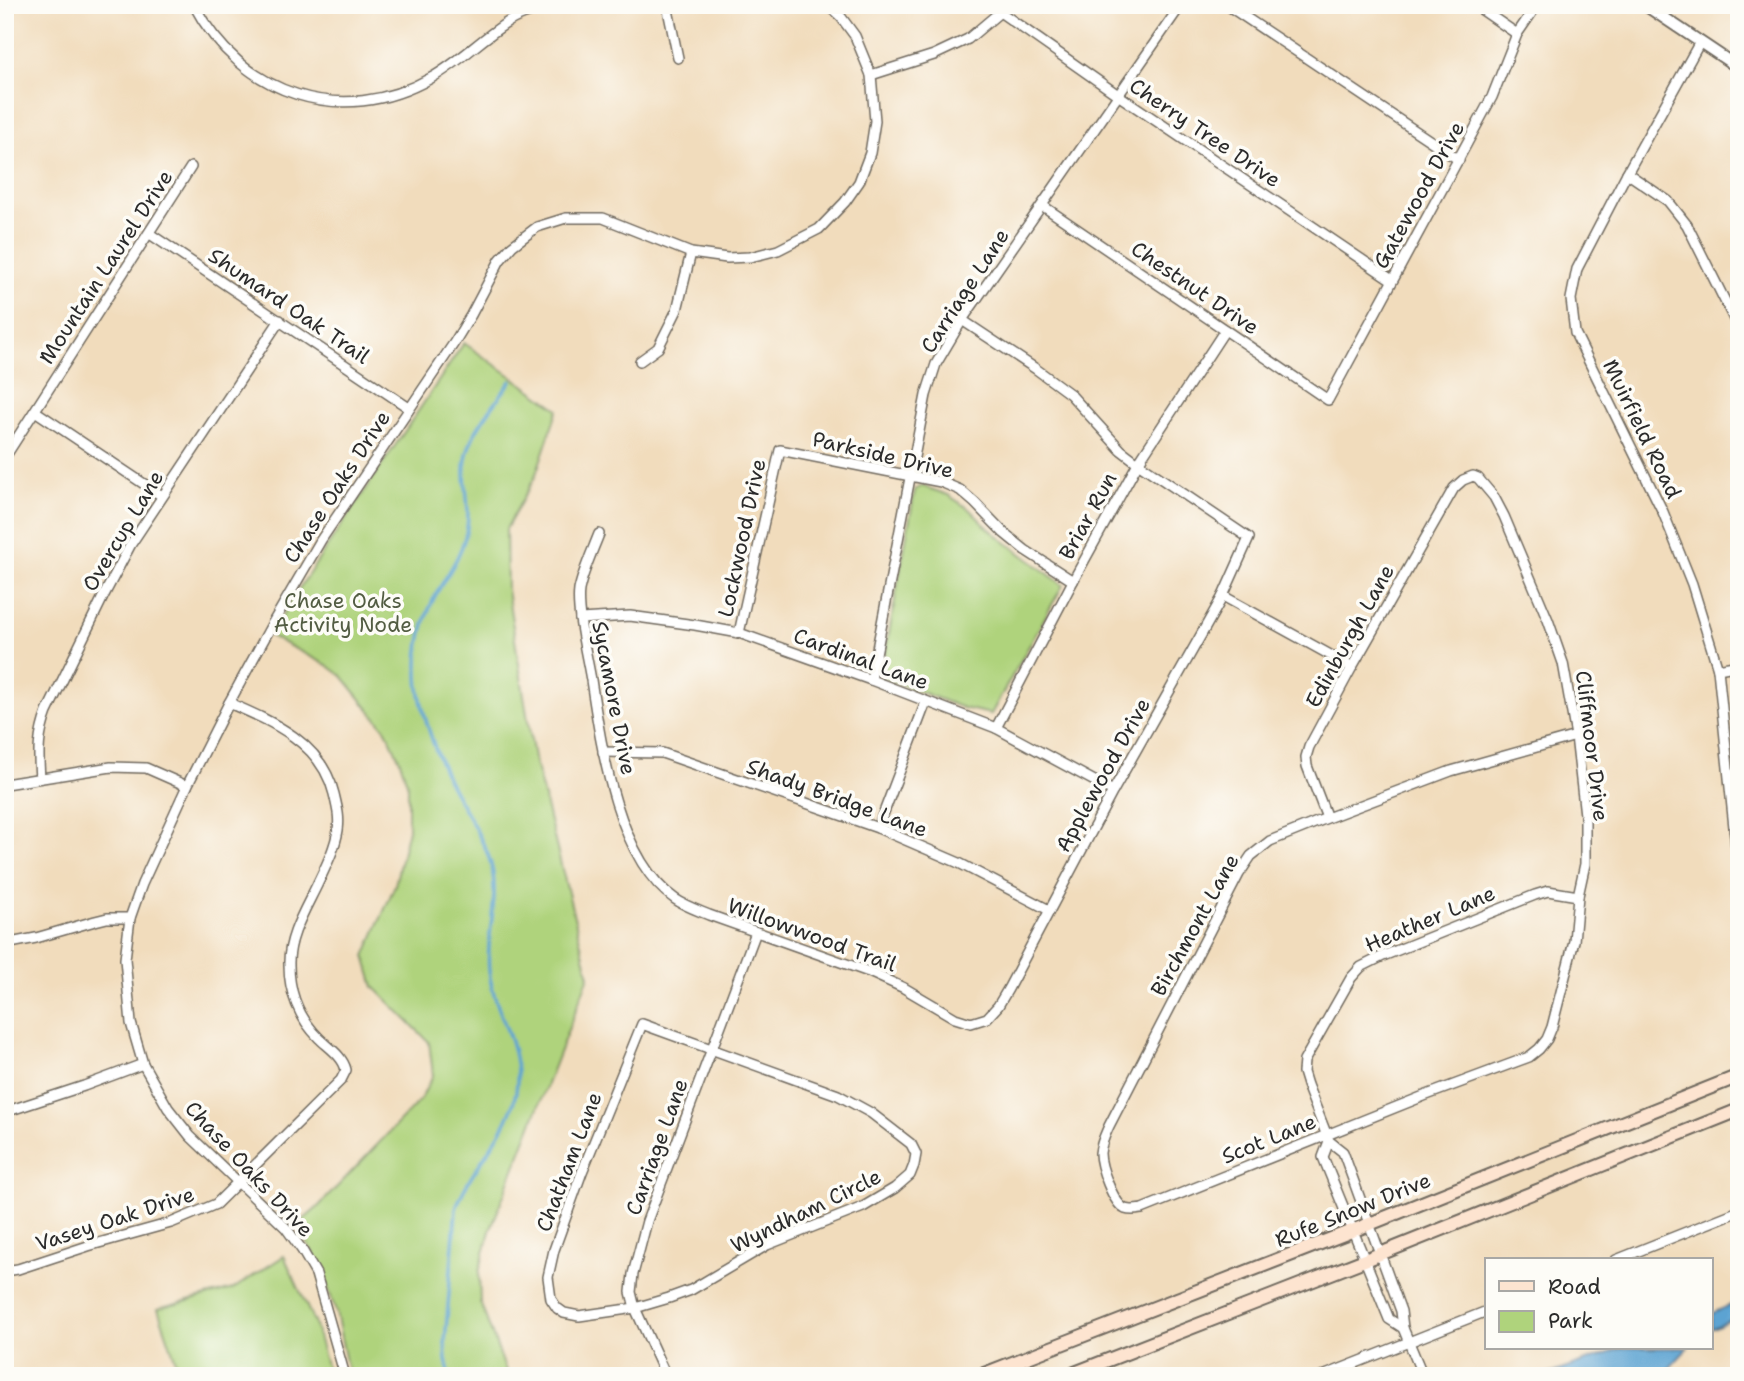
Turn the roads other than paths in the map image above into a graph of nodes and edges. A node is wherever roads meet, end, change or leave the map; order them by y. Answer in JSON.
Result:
{"nodes":[{"id":1,"x":194,"y":5,"type":"edge"},
{"id":2,"x":555,"y":5,"type":"edge"},
{"id":3,"x":667,"y":5,"type":"edge"},
{"id":4,"x":828,"y":5,"type":"edge"},
{"id":5,"x":1181,"y":5,"type":"edge"},
{"id":6,"x":1227,"y":5,"type":"edge"},
{"id":7,"x":1475,"y":5,"type":"edge"},
{"id":8,"x":1537,"y":5,"type":"edge"},
{"id":9,"x":1645,"y":5,"type":"edge"},
{"id":10,"x":1002,"y":9,"type":"edge"},
{"id":11,"x":1517,"y":33,"type":"junction"},
{"id":12,"x":1700,"y":42,"type":"junction"},
{"id":13,"x":678,"y":58,"type":"dead end"},
{"id":14,"x":1739,"y":68,"type":"edge"},
{"id":15,"x":871,"y":75,"type":"junction"},
{"id":16,"x":1118,"y":95,"type":"junction"},
{"id":17,"x":1459,"y":160,"type":"junction"},
{"id":18,"x":191,"y":167,"type":"dead end"},
{"id":19,"x":1627,"y":173,"type":"junction"},
{"id":20,"x":1042,"y":206,"type":"junction"},
{"id":21,"x":150,"y":234,"type":"junction"},
{"id":22,"x":691,"y":253,"type":"junction"},
{"id":23,"x":1392,"y":279,"type":"junction"},
{"id":24,"x":280,"y":320,"type":"junction"},
{"id":25,"x":962,"y":320,"type":"junction"},
{"id":26,"x":1739,"y":329,"type":"edge"},
{"id":27,"x":1225,"y":330,"type":"junction"},
{"id":28,"x":640,"y":361,"type":"dead end"},
{"id":29,"x":1328,"y":400,"type":"joint"},
{"id":30,"x":410,"y":408,"type":"junction"},
{"id":31,"x":35,"y":411,"type":"junction"},
{"id":32,"x":779,"y":450,"type":"joint"},
{"id":33,"x":5,"y":457,"type":"edge"},
{"id":34,"x":1138,"y":463,"type":"junction"},
{"id":35,"x":910,"y":476,"type":"junction"},
{"id":36,"x":1463,"y":480,"type":"joint"},
{"id":37,"x":162,"y":496,"type":"junction"},
{"id":38,"x":599,"y":534,"type":"dead end"},
{"id":39,"x":1073,"y":581,"type":"junction"},
{"id":40,"x":1223,"y":596,"type":"junction"},
{"id":41,"x":580,"y":619,"type":"junction"},
{"id":42,"x":739,"y":634,"type":"junction"},
{"id":43,"x":1739,"y":665,"type":"edge"},
{"id":44,"x":1352,"y":667,"type":"junction"},
{"id":45,"x":1718,"y":669,"type":"junction"},
{"id":46,"x":871,"y":680,"type":"junction"},
{"id":47,"x":926,"y":702,"type":"junction"},
{"id":48,"x":229,"y":703,"type":"junction"},
{"id":49,"x":996,"y":728,"type":"junction"},
{"id":50,"x":1576,"y":736,"type":"junction"},
{"id":51,"x":603,"y":752,"type":"junction"},
{"id":52,"x":40,"y":778,"type":"junction"},
{"id":53,"x":5,"y":783,"type":"edge"},
{"id":54,"x":187,"y":786,"type":"junction"},
{"id":55,"x":1113,"y":790,"type":"junction"},
{"id":56,"x":1736,"y":815,"type":"edge"},
{"id":57,"x":1327,"y":818,"type":"junction"},
{"id":58,"x":878,"y":828,"type":"junction"},
{"id":59,"x":1739,"y":857,"type":"edge"},
{"id":60,"x":644,"y":864,"type":"joint"},
{"id":61,"x":1578,"y":895,"type":"junction"},
{"id":62,"x":1049,"y":910,"type":"junction"},
{"id":63,"x":130,"y":918,"type":"junction"},
{"id":64,"x":756,"y":932,"type":"junction"},
{"id":65,"x":5,"y":944,"type":"edge"},
{"id":66,"x":978,"y":1021,"type":"joint"},
{"id":67,"x":712,"y":1049,"type":"junction"},
{"id":68,"x":144,"y":1064,"type":"junction"},
{"id":69,"x":1739,"y":1076,"type":"edge"},
{"id":70,"x":1424,"y":1096,"type":"joint"},
{"id":71,"x":5,"y":1110,"type":"edge"},
{"id":72,"x":1739,"y":1110,"type":"edge"},
{"id":73,"x":1328,"y":1138,"type":"junction"},
{"id":74,"x":239,"y":1182,"type":"junction"},
{"id":75,"x":1126,"y":1209,"type":"joint"},
{"id":76,"x":1739,"y":1212,"type":"edge"},
{"id":77,"x":1371,"y":1224,"type":"junction"},
{"id":78,"x":1354,"y":1230,"type":"junction"},
{"id":79,"x":1380,"y":1254,"type":"junction"},
{"id":80,"x":1621,"y":1258,"type":"edge"},
{"id":81,"x":1366,"y":1260,"type":"junction"},
{"id":82,"x":5,"y":1271,"type":"edge"},
{"id":83,"x":635,"y":1308,"type":"junction"},
{"id":84,"x":1485,"y":1312,"type":"edge"},
{"id":85,"x":1403,"y":1328,"type":"junction"},
{"id":86,"x":1409,"y":1341,"type":"junction"},
{"id":87,"x":1005,"y":1371,"type":"edge"},
{"id":88,"x":345,"y":1376,"type":"edge"},
{"id":89,"x":666,"y":1376,"type":"edge"},
{"id":90,"x":979,"y":1376,"type":"edge"},
{"id":91,"x":1067,"y":1376,"type":"edge"},
{"id":92,"x":1323,"y":1376,"type":"edge"},
{"id":93,"x":1423,"y":1376,"type":"edge"}],
"edges":[{"from":1,"to":2,"type":"street"},
{"from":3,"to":13,"type":"street"},
{"from":4,"to":15,"type":"street","name":"Chase Oaks Drive"},
{"from":5,"to":16,"type":"street","name":"Carriage Lane"},
{"from":6,"to":17,"type":"street"},
{"from":7,"to":11,"type":"street"},
{"from":8,"to":11,"type":"street","name":"Gatewood Drive"},
{"from":9,"to":12,"type":"street"},
{"from":10,"to":15,"type":"street"},
{"from":10,"to":16,"type":"street","name":"Cherry Tree Drive"},
{"from":11,"to":17,"type":"street","name":"Gatewood Drive"},
{"from":12,"to":14,"type":"street"},
{"from":12,"to":19,"type":"street","name":"Muirfield Road"},
{"from":15,"to":22,"type":"street","name":"Chase Oaks Drive"},
{"from":16,"to":20,"type":"street","name":"Carriage Lane"},
{"from":16,"to":23,"type":"street","name":"Cherry Tree Drive"},
{"from":17,"to":23,"type":"street","name":"Gatewood Drive"},
{"from":18,"to":21,"type":"street","name":"Mountain Laurel Drive"},
{"from":19,"to":26,"type":"street"},
{"from":19,"to":45,"type":"street","name":"Muirfield Road"},
{"from":20,"to":25,"type":"street","name":"Carriage Lane"},
{"from":20,"to":27,"type":"street","name":"Chestnut Drive"},
{"from":21,"to":24,"type":"street","name":"Shumard Oak Trail"},
{"from":21,"to":31,"type":"street","name":"Mountain Laurel Drive"},
{"from":22,"to":28,"type":"street"},
{"from":22,"to":30,"type":"street","name":"Chase Oaks Drive"},
{"from":23,"to":29,"type":"street","name":"Gatewood Drive"},
{"from":24,"to":30,"type":"street","name":"Shumard Oak Trail"},
{"from":24,"to":37,"type":"street","name":"Overcup Lane"},
{"from":25,"to":34,"type":"street"},
{"from":25,"to":35,"type":"street","name":"Carriage Lane"},
{"from":27,"to":29,"type":"street","name":"Chestnut Drive"},
{"from":27,"to":34,"type":"street","name":"Briar Run"},
{"from":30,"to":48,"type":"street","name":"Chase Oaks Drive"},
{"from":31,"to":33,"type":"street","name":"Mountain Laurel Drive"},
{"from":31,"to":37,"type":"street"},
{"from":32,"to":35,"type":"street","name":"Parkside Drive"},
{"from":32,"to":42,"type":"street","name":"Lockwood Drive"},
{"from":34,"to":39,"type":"street","name":"Briar Run"},
{"from":34,"to":40,"type":"street","name":"Applewood Drive"},
{"from":35,"to":39,"type":"street","name":"Parkside Drive"},
{"from":35,"to":46,"type":"street","name":"Carriage Lane"},
{"from":36,"to":44,"type":"street","name":"Edinburgh Lane"},
{"from":36,"to":50,"type":"street","name":"Cliffmoor Drive"},
{"from":37,"to":52,"type":"street","name":"Overcup Lane"},
{"from":38,"to":41,"type":"street","name":"Sycamore Drive"},
{"from":39,"to":49,"type":"street","name":"Briar Run"},
{"from":40,"to":44,"type":"street"},
{"from":40,"to":55,"type":"street","name":"Applewood Drive"},
{"from":41,"to":42,"type":"street","name":"Cardinal Lane"},
{"from":41,"to":51,"type":"street","name":"Sycamore Drive"},
{"from":42,"to":46,"type":"street","name":"Cardinal Lane"},
{"from":43,"to":45,"type":"street"},
{"from":44,"to":57,"type":"street","name":"Edinburgh Lane"},
{"from":45,"to":56,"type":"street","name":"Muirfield Road"},
{"from":46,"to":47,"type":"street","name":"Cardinal Lane"},
{"from":47,"to":49,"type":"street","name":"Cardinal Lane"},
{"from":47,"to":58,"type":"street"},
{"from":48,"to":54,"type":"street","name":"Chase Oaks Drive"},
{"from":48,"to":74,"type":"street","name":"Vasey Oak Drive"},
{"from":49,"to":55,"type":"street","name":"Cardinal Lane"},
{"from":50,"to":57,"type":"street","name":"Birchmont Lane"},
{"from":50,"to":61,"type":"street","name":"Cliffmoor Drive"},
{"from":51,"to":58,"type":"street","name":"Shady Bridge Lane"},
{"from":51,"to":60,"type":"street","name":"Sycamore Drive"},
{"from":52,"to":53,"type":"street"},
{"from":52,"to":54,"type":"street"},
{"from":54,"to":63,"type":"street","name":"Chase Oaks Drive"},
{"from":55,"to":62,"type":"street","name":"Applewood Drive"},
{"from":56,"to":59,"type":"street","name":"Muirfield Road"},
{"from":57,"to":75,"type":"street","name":"Birchmont Lane"},
{"from":58,"to":62,"type":"street","name":"Shady Bridge Lane"},
{"from":60,"to":64,"type":"street","name":"Willowwood Trail"},
{"from":61,"to":70,"type":"street","name":"Cliffmoor Drive"},
{"from":61,"to":73,"type":"street","name":"Heather Lane"},
{"from":62,"to":66,"type":"street","name":"Applewood Drive"},
{"from":63,"to":65,"type":"street"},
{"from":63,"to":68,"type":"street","name":"Chase Oaks Drive"},
{"from":64,"to":66,"type":"street","name":"Willowwood Trail"},
{"from":64,"to":67,"type":"street","name":"Carriage Lane"},
{"from":67,"to":83,"type":"street","name":"Carriage Lane"},
{"from":67,"to":83,"type":"street","name":"Chatham Lane"},
{"from":67,"to":83,"type":"street","name":"Wyndham Circle"},
{"from":68,"to":71,"type":"street"},
{"from":68,"to":74,"type":"street","name":"Chase Oaks Drive"},
{"from":69,"to":77,"type":"main road","name":"Rufe Snow Drive"},
{"from":70,"to":73,"type":"street","name":"Scot Lane"},
{"from":72,"to":79,"type":"main road"},
{"from":73,"to":75,"type":"street","name":"Scot Lane"},
{"from":73,"to":77,"type":"street","name":"Heather Lane"},
{"from":73,"to":78,"type":"street","name":"Heather Lane"},
{"from":74,"to":82,"type":"street","name":"Vasey Oak Drive"},
{"from":74,"to":88,"type":"street","name":"Chase Oaks Drive"},
{"from":76,"to":80,"type":"street"},
{"from":77,"to":78,"type":"main road","name":"Rufe Snow Drive"},
{"from":77,"to":79,"type":"street","name":"Heather Lane"},
{"from":78,"to":81,"type":"street","name":"Heather Lane"},
{"from":78,"to":87,"type":"main road","name":"Rufe Snow Drive"},
{"from":79,"to":81,"type":"main road"},
{"from":79,"to":85,"type":"street","name":"Heather Lane"},
{"from":81,"to":85,"type":"street","name":"Heather Lane"},
{"from":81,"to":91,"type":"main road"},
{"from":83,"to":89,"type":"street","name":"Carriage Lane"},
{"from":84,"to":86,"type":"street"},
{"from":85,"to":86,"type":"street","name":"Heather Lane"},
{"from":86,"to":92,"type":"street"},
{"from":86,"to":93,"type":"street","name":"Heather Lane"},
{"from":87,"to":90,"type":"main road","name":"Rufe Snow Drive"}]}
